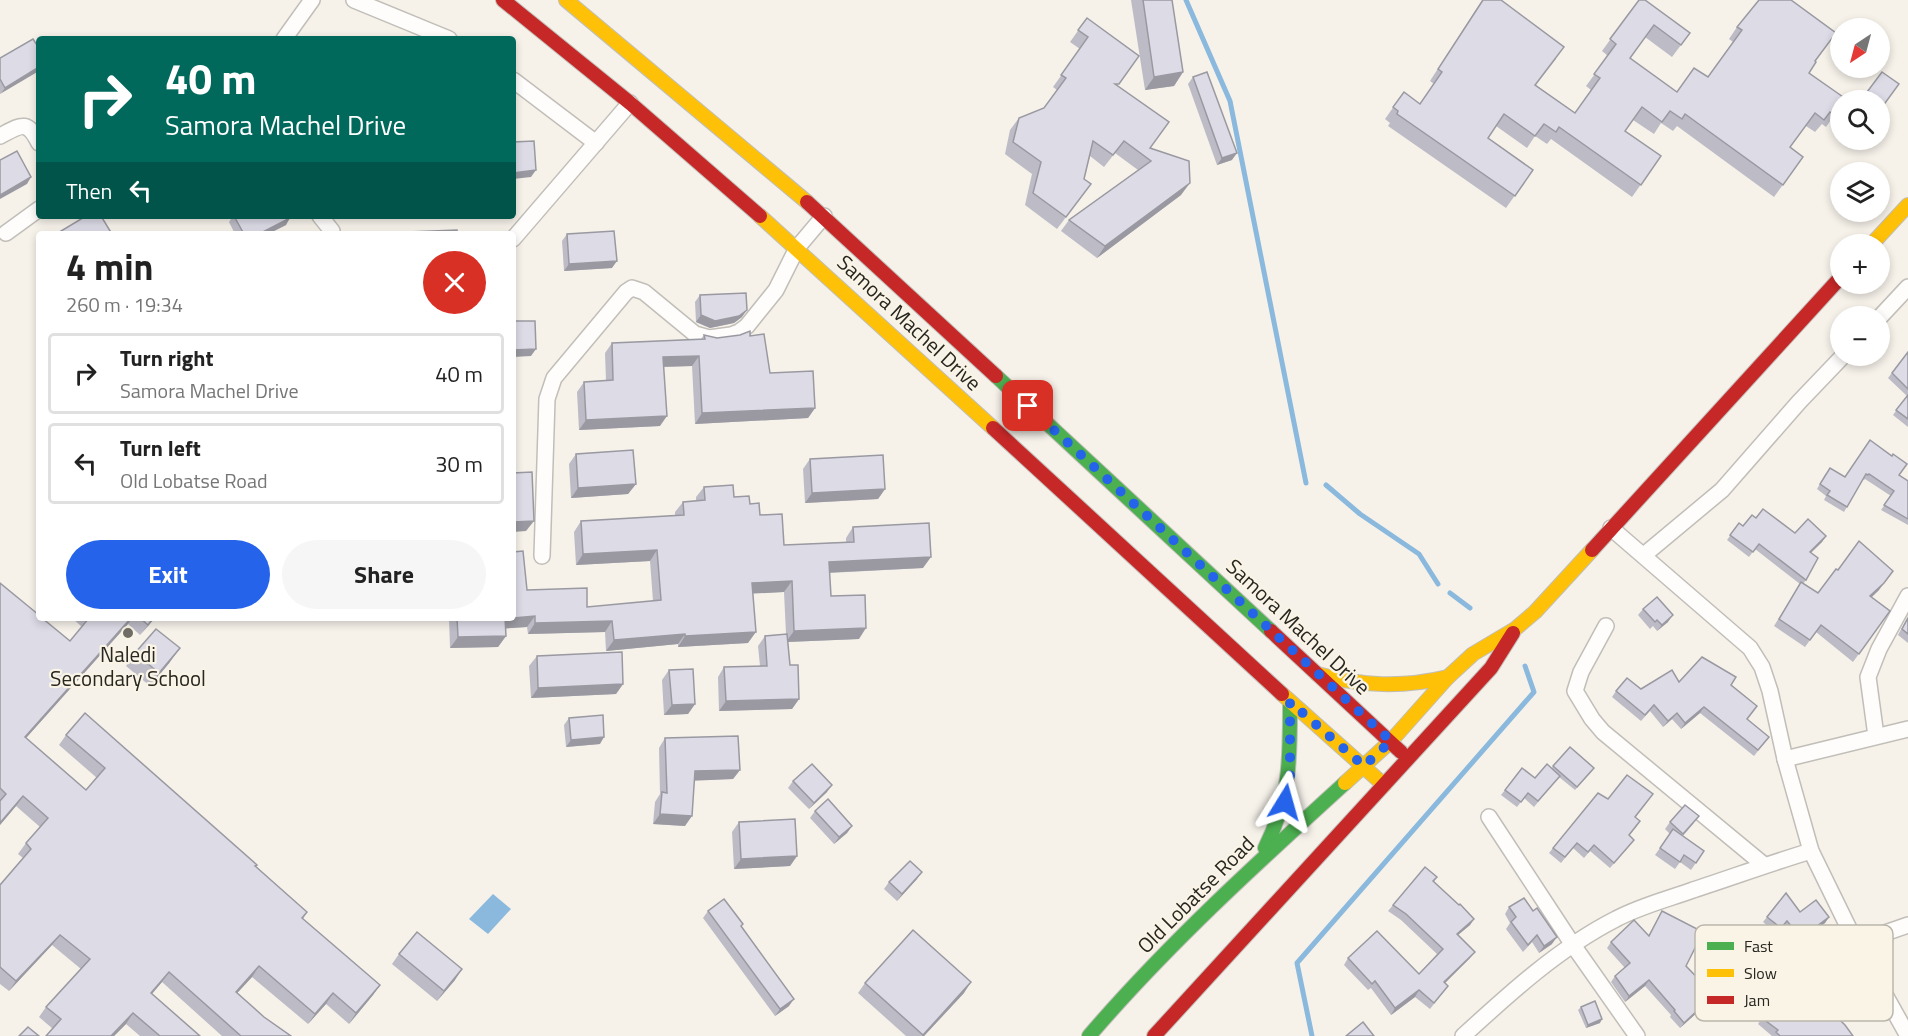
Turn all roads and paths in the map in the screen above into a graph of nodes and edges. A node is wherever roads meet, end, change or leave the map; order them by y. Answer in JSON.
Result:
{"nodes":[{"id":1,"x":312,"y":0,"type":"edge"},
{"id":2,"x":354,"y":0,"type":"edge"},
{"id":3,"x":503,"y":0,"type":"edge"},
{"id":4,"x":566,"y":0,"type":"edge"},
{"id":5,"x":286,"y":36,"type":"edge"},
{"id":6,"x":442,"y":36,"type":"edge"},
{"id":7,"x":516,"y":82,"type":"edge"},
{"id":8,"x":630,"y":103,"type":"junction"},
{"id":9,"x":0,"y":136,"type":"edge"},
{"id":10,"x":36,"y":136,"type":"edge"},
{"id":11,"x":596,"y":143,"type":"junction"},
{"id":12,"x":1908,"y":205,"type":"edge"},
{"id":13,"x":36,"y":211,"type":"edge"},
{"id":14,"x":824,"y":216,"type":"junction"},
{"id":15,"x":322,"y":219,"type":"edge"},
{"id":16,"x":332,"y":231,"type":"dead end"},
{"id":17,"x":6,"y":233,"type":"dead end"},
{"id":18,"x":1881,"y":234,"type":"edge"},
{"id":19,"x":516,"y":236,"type":"edge"},
{"id":20,"x":797,"y":249,"type":"junction"},
{"id":21,"x":1908,"y":287,"type":"edge"},
{"id":22,"x":1830,"y":289,"type":"edge"},
{"id":23,"x":1890,"y":306,"type":"edge"},
{"id":24,"x":1833,"y":366,"type":"edge"},
{"id":25,"x":1611,"y":528,"type":"junction"},
{"id":26,"x":1644,"y":555,"type":"junction"},
{"id":27,"x":542,"y":556,"type":"dead end"},
{"id":28,"x":1908,"y":596,"type":"edge"},
{"id":29,"x":1606,"y":626,"type":"dead end"},
{"id":30,"x":1515,"y":629,"type":"junction"},
{"id":31,"x":1317,"y":674,"type":"junction"},
{"id":32,"x":1448,"y":677,"type":"junction"},
{"id":33,"x":1290,"y":702,"type":"junction"},
{"id":34,"x":1908,"y":729,"type":"edge"},
{"id":35,"x":1876,"y":736,"type":"junction"},
{"id":36,"x":1391,"y":741,"type":"junction"},
{"id":37,"x":1785,"y":759,"type":"junction"},
{"id":38,"x":1408,"y":760,"type":"junction"},
{"id":39,"x":1364,"y":766,"type":"junction"},
{"id":40,"x":1384,"y":785,"type":"junction"},
{"id":41,"x":1489,"y":817,"type":"dead end"},
{"id":42,"x":1811,"y":850,"type":"junction"},
{"id":43,"x":1257,"y":863,"type":"junction"},
{"id":44,"x":1764,"y":865,"type":"junction"},
{"id":45,"x":1847,"y":925,"type":"edge"},
{"id":46,"x":1908,"y":925,"type":"edge"},
{"id":47,"x":1893,"y":930,"type":"edge"},
{"id":48,"x":1573,"y":945,"type":"junction"},
{"id":49,"x":1893,"y":1009,"type":"edge"},
{"id":50,"x":1089,"y":1036,"type":"edge"},
{"id":51,"x":1154,"y":1036,"type":"edge"},
{"id":52,"x":1463,"y":1036,"type":"edge"},
{"id":53,"x":1637,"y":1036,"type":"edge"},
{"id":54,"x":1908,"y":1036,"type":"edge"}],
"edges":[{"from":1,"to":5,"type":"street"},
{"from":2,"to":6,"type":"street"},
{"from":3,"to":8,"type":"main road","name":"Samora Machel Drive"},
{"from":4,"to":14,"type":"main road","name":"Samora Machel Drive"},
{"from":7,"to":11,"type":"street"},
{"from":8,"to":11,"type":"street"},
{"from":8,"to":20,"type":"main road","name":"Samora Machel Drive"},
{"from":9,"to":10,"type":"street"},
{"from":11,"to":19,"type":"street"},
{"from":12,"to":18,"type":"main road"},
{"from":13,"to":17,"type":"street"},
{"from":14,"to":20,"type":"street"},
{"from":14,"to":31,"type":"main road","name":"Samora Machel Drive"},
{"from":15,"to":16,"type":"street"},
{"from":20,"to":27,"type":"street"},
{"from":20,"to":33,"type":"main road","name":"Samora Machel Drive"},
{"from":21,"to":23,"type":"street"},
{"from":22,"to":25,"type":"main road"},
{"from":24,"to":26,"type":"street"},
{"from":25,"to":26,"type":"street"},
{"from":25,"to":30,"type":"main road"},
{"from":26,"to":37,"type":"street"},
{"from":28,"to":35,"type":"street"},
{"from":29,"to":44,"type":"street"},
{"from":30,"to":32,"type":"main road","name":"Old Lobatse Road"},
{"from":30,"to":38,"type":"main road"},
{"from":31,"to":32,"type":"main road"},
{"from":31,"to":36,"type":"main road","name":"Samora Machel Drive"},
{"from":32,"to":36,"type":"main road","name":"Old Lobatse Road"},
{"from":33,"to":39,"type":"main road","name":"Samora Machel Drive"},
{"from":33,"to":43,"type":"main road"},
{"from":34,"to":35,"type":"street"},
{"from":35,"to":37,"type":"street"},
{"from":36,"to":38,"type":"main road","name":"Samora Machel Drive"},
{"from":36,"to":39,"type":"main road","name":"Old Lobatse Road"},
{"from":37,"to":42,"type":"street"},
{"from":38,"to":40,"type":"main road"},
{"from":39,"to":40,"type":"main road","name":"Samora Machel Drive"},
{"from":39,"to":43,"type":"main road","name":"Old Lobatse Road"},
{"from":40,"to":51,"type":"main road"},
{"from":41,"to":48,"type":"street"},
{"from":42,"to":44,"type":"street"},
{"from":42,"to":45,"type":"street"},
{"from":43,"to":50,"type":"main road","name":"Old Lobatse Road"},
{"from":44,"to":48,"type":"street"},
{"from":46,"to":47,"type":"street"},
{"from":48,"to":52,"type":"street"},
{"from":48,"to":53,"type":"street"},
{"from":49,"to":54,"type":"street"}]}
